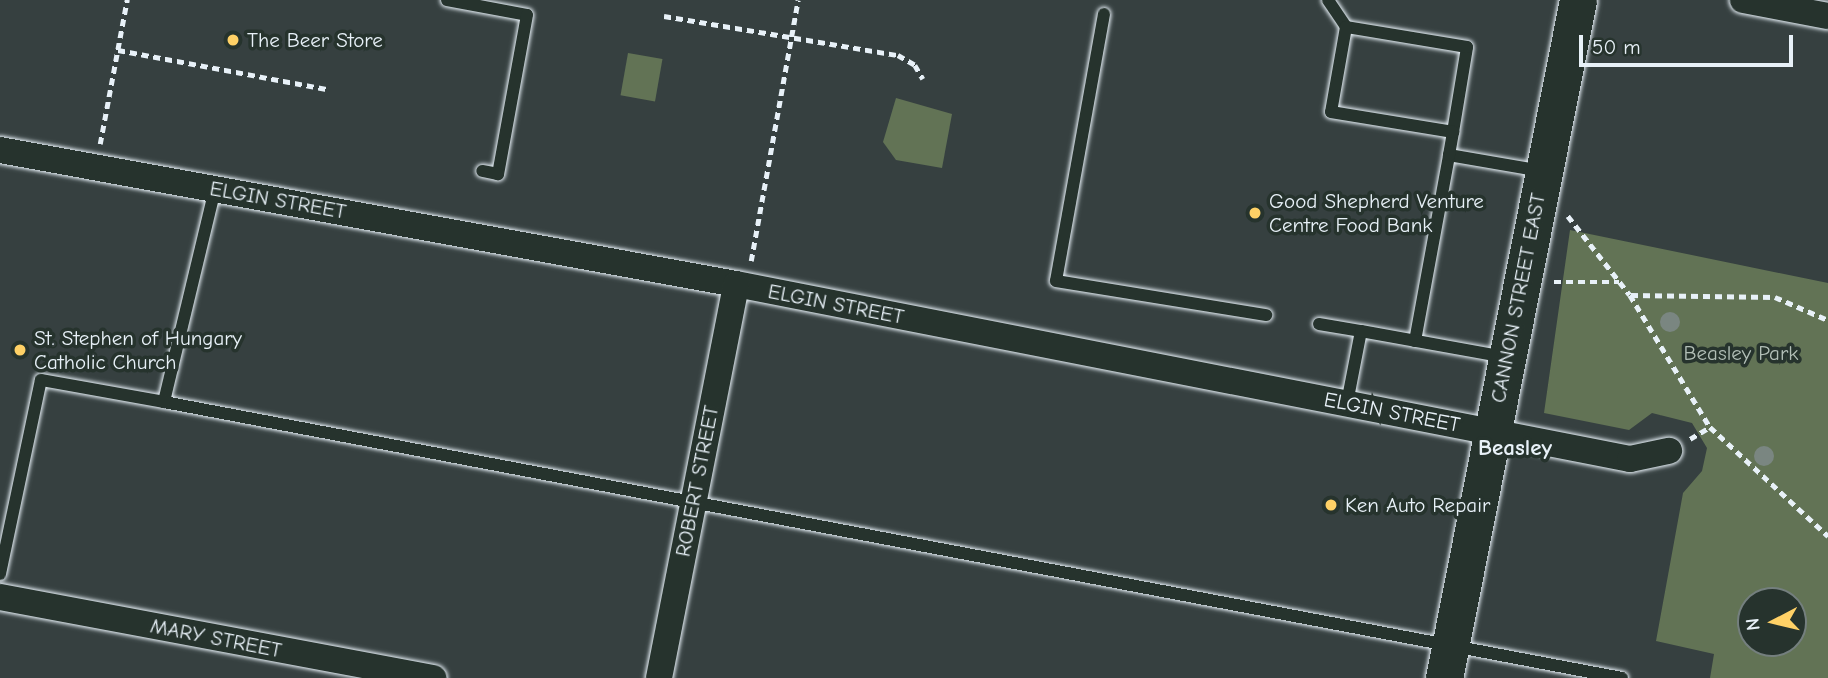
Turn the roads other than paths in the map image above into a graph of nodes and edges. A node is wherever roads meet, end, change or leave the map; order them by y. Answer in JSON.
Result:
{"nodes":[{"id":1,"x":447,"y":0,"type":"edge"},
{"id":2,"x":1328,"y":0,"type":"edge"},
{"id":3,"x":1578,"y":0,"type":"edge"},
{"id":4,"x":1743,"y":0,"type":"edge"},
{"id":5,"x":1104,"y":14,"type":"dead end"},
{"id":6,"x":1828,"y":16,"type":"edge"},
{"id":7,"x":1346,"y":27,"type":"junction"},
{"id":8,"x":1453,"y":132,"type":"junction"},
{"id":9,"x":0,"y":150,"type":"edge"},
{"id":10,"x":1449,"y":155,"type":"junction"},
{"id":11,"x":482,"y":171,"type":"dead end"},
{"id":12,"x":1540,"y":183,"type":"junction"},
{"id":13,"x":215,"y":189,"type":"junction"},
{"id":14,"x":736,"y":284,"type":"junction"},
{"id":15,"x":1266,"y":316,"type":"dead end"},
{"id":16,"x":1319,"y":324,"type":"dead end"},
{"id":17,"x":1361,"y":331,"type":"junction"},
{"id":18,"x":1415,"y":341,"type":"junction"},
{"id":19,"x":1506,"y":357,"type":"junction"},
{"id":20,"x":164,"y":401,"type":"junction"},
{"id":21,"x":1347,"y":403,"type":"junction"},
{"id":22,"x":1492,"y":431,"type":"junction"},
{"id":23,"x":1669,"y":451,"type":"dead end"},
{"id":24,"x":693,"y":504,"type":"junction"},
{"id":25,"x":0,"y":574,"type":"edge"},
{"id":26,"x":0,"y":597,"type":"edge"},
{"id":27,"x":1448,"y":662,"type":"edge"},
{"id":28,"x":433,"y":678,"type":"edge"},
{"id":29,"x":659,"y":678,"type":"edge"},
{"id":30,"x":1622,"y":678,"type":"edge"}],
"edges":[{"from":1,"to":11,"type":"lane"},
{"from":2,"to":7,"type":"lane"},
{"from":3,"to":12,"type":"main road","name":"CANNON STREET EAST"},
{"from":4,"to":6,"type":"street"},
{"from":5,"to":15,"type":"lane"},
{"from":7,"to":8,"type":"lane"},
{"from":7,"to":8,"type":"lane"},
{"from":8,"to":10,"type":"lane"},
{"from":9,"to":13,"type":"street","name":"ELGIN STREET"},
{"from":10,"to":12,"type":"lane"},
{"from":10,"to":18,"type":"lane"},
{"from":12,"to":19,"type":"main road","name":"CANNON STREET EAST"},
{"from":13,"to":14,"type":"street","name":"ELGIN STREET"},
{"from":13,"to":20,"type":"lane"},
{"from":14,"to":21,"type":"street","name":"ELGIN STREET"},
{"from":14,"to":24,"type":"street","name":"ROBERT STREET"},
{"from":16,"to":17,"type":"lane"},
{"from":17,"to":18,"type":"lane"},
{"from":17,"to":21,"type":"lane"},
{"from":18,"to":19,"type":"lane"},
{"from":19,"to":22,"type":"main road","name":"CANNON STREET EAST"},
{"from":20,"to":24,"type":"lane"},
{"from":20,"to":25,"type":"lane"},
{"from":21,"to":22,"type":"street","name":"ELGIN STREET"},
{"from":22,"to":23,"type":"street","name":"ELGIN STREET"},
{"from":22,"to":27,"type":"main road","name":"CANNON STREET EAST"},
{"from":24,"to":27,"type":"lane"},
{"from":24,"to":29,"type":"street","name":"ROBERT STREET"},
{"from":26,"to":28,"type":"street","name":"MARY STREET"},
{"from":27,"to":30,"type":"lane"}]}
